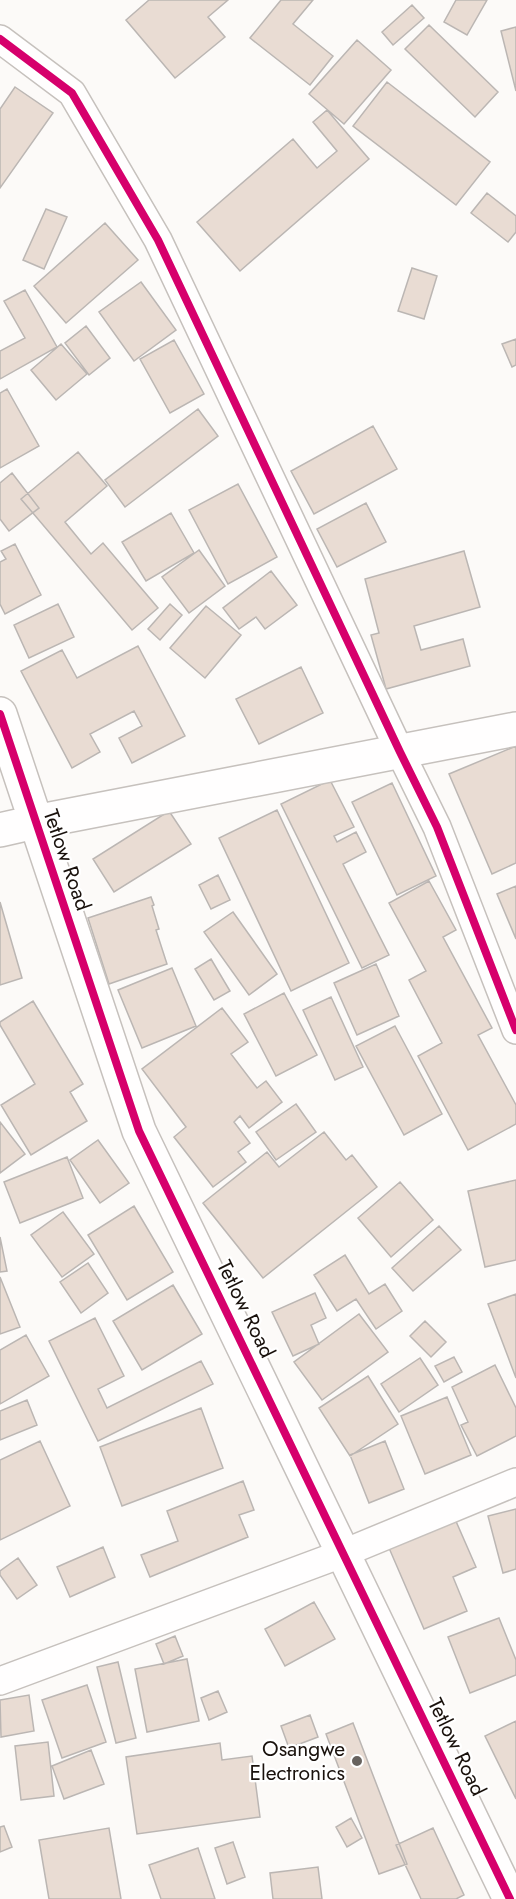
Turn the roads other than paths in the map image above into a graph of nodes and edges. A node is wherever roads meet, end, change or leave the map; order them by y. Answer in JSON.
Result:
{"nodes":[{"id":1,"x":0,"y":39,"type":"edge"},
{"id":2,"x":0,"y":714,"type":"edge"},
{"id":3,"x":516,"y":729,"type":"edge"},
{"id":4,"x":400,"y":752,"type":"junction"},
{"id":5,"x":35,"y":822,"type":"junction"},
{"id":6,"x":0,"y":831,"type":"edge"},
{"id":7,"x":516,"y":1030,"type":"edge"},
{"id":8,"x":516,"y":1482,"type":"edge"},
{"id":9,"x":344,"y":1553,"type":"junction"},
{"id":10,"x":0,"y":1681,"type":"edge"},
{"id":11,"x":510,"y":1899,"type":"edge"}],
"edges":[{"from":1,"to":4,"type":"street"},
{"from":2,"to":5,"type":"street","name":"Tetlow Road"},
{"from":3,"to":4,"type":"street"},
{"from":4,"to":5,"type":"street"},
{"from":4,"to":7,"type":"street"},
{"from":5,"to":6,"type":"street"},
{"from":5,"to":9,"type":"street","name":"Tetlow Road"},
{"from":8,"to":9,"type":"street"},
{"from":9,"to":10,"type":"street"},
{"from":9,"to":11,"type":"street","name":"Tetlow Road"}]}
